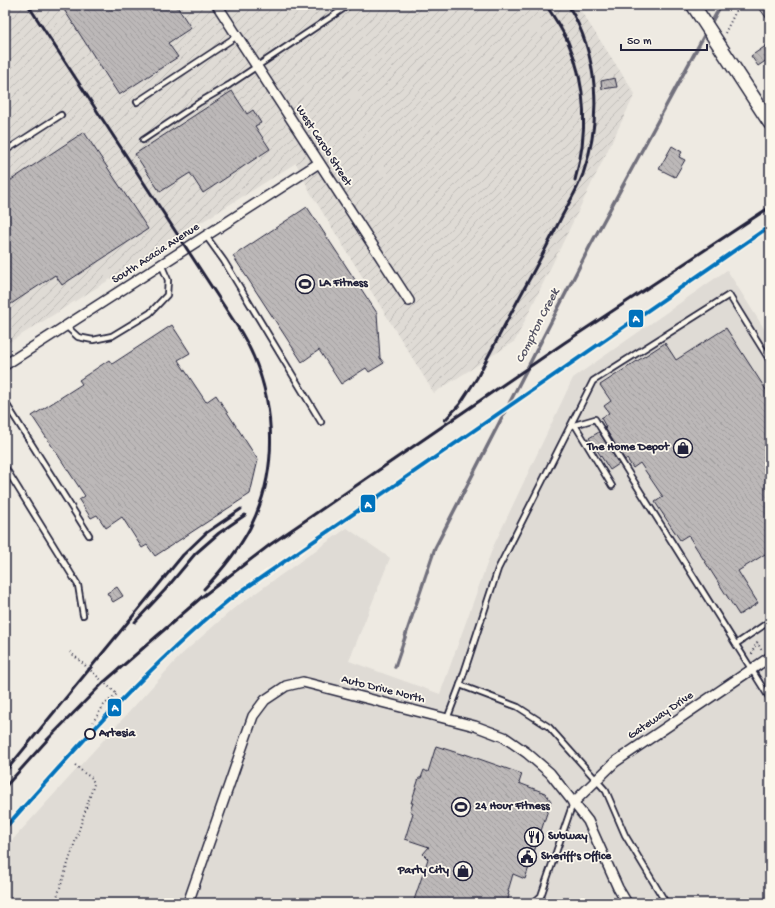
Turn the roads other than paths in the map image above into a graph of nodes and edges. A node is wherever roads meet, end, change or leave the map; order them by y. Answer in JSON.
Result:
{"nodes":[{"id":1,"x":217,"y":5,"type":"edge"},
{"id":2,"x":349,"y":5,"type":"edge"},
{"id":3,"x":694,"y":6,"type":"edge"},
{"id":4,"x":237,"y":36,"type":"junction"},
{"id":5,"x":256,"y":66,"type":"junction"},
{"id":6,"x":137,"y":102,"type":"dead end"},
{"id":7,"x":61,"y":115,"type":"dead end"},
{"id":8,"x":770,"y":124,"type":"edge"},
{"id":9,"x":143,"y":140,"type":"dead end"},
{"id":10,"x":5,"y":151,"type":"edge"},
{"id":11,"x":319,"y":163,"type":"junction"},
{"id":12,"x":206,"y":236,"type":"junction"},
{"id":13,"x":161,"y":264,"type":"junction"},
{"id":14,"x":409,"y":301,"type":"dead end"},
{"id":15,"x":66,"y":326,"type":"junction"},
{"id":16,"x":770,"y":361,"type":"edge"},
{"id":17,"x":5,"y":365,"type":"edge"},
{"id":18,"x":5,"y":402,"type":"edge"},
{"id":19,"x":321,"y":422,"type":"dead end"},
{"id":20,"x":573,"y":425,"type":"junction"},
{"id":21,"x":5,"y":467,"type":"edge"},
{"id":22,"x":612,"y":486,"type":"dead end"},
{"id":23,"x":89,"y":535,"type":"dead end"},
{"id":24,"x":83,"y":615,"type":"dead end"},
{"id":25,"x":770,"y":621,"type":"edge"},
{"id":26,"x":736,"y":644,"type":"junction"},
{"id":27,"x":770,"y":658,"type":"edge"},
{"id":28,"x":752,"y":670,"type":"junction"},
{"id":29,"x":460,"y":685,"type":"junction"},
{"id":30,"x":770,"y":699,"type":"edge"},
{"id":31,"x":447,"y":719,"type":"junction"},
{"id":32,"x":596,"y":779,"type":"junction"},
{"id":33,"x":573,"y":803,"type":"junction"},
{"id":34,"x":188,"y":903,"type":"edge"},
{"id":35,"x":533,"y":903,"type":"edge"},
{"id":36,"x":627,"y":903,"type":"edge"},
{"id":37,"x":666,"y":903,"type":"edge"}],
"edges":[{"from":1,"to":4,"type":"street","name":"West Carob Street"},
{"from":2,"to":5,"type":"lane"},
{"from":3,"to":8,"type":"street"},
{"from":4,"to":5,"type":"street","name":"West Carob Street"},
{"from":4,"to":6,"type":"lane"},
{"from":5,"to":9,"type":"lane"},
{"from":5,"to":11,"type":"street","name":"West Carob Street"},
{"from":7,"to":10,"type":"lane"},
{"from":11,"to":12,"type":"street","name":"South Acacia Avenue"},
{"from":11,"to":14,"type":"street","name":"West Carob Street"},
{"from":12,"to":13,"type":"street","name":"South Acacia Avenue"},
{"from":12,"to":19,"type":"lane"},
{"from":13,"to":15,"type":"street","name":"South Acacia Avenue"},
{"from":13,"to":15,"type":"lane"},
{"from":15,"to":17,"type":"street","name":"South Acacia Avenue"},
{"from":16,"to":20,"type":"lane"},
{"from":18,"to":23,"type":"lane"},
{"from":20,"to":22,"type":"lane"},
{"from":20,"to":26,"type":"lane"},
{"from":20,"to":29,"type":"lane"},
{"from":21,"to":24,"type":"lane"},
{"from":25,"to":26,"type":"lane"},
{"from":26,"to":28,"type":"lane"},
{"from":27,"to":28,"type":"street","name":"Gateway Drive"},
{"from":28,"to":30,"type":"lane"},
{"from":28,"to":32,"type":"street","name":"Gateway Drive"},
{"from":29,"to":31,"type":"lane"},
{"from":29,"to":32,"type":"lane"},
{"from":31,"to":33,"type":"street","name":"Auto Drive North"},
{"from":31,"to":34,"type":"street","name":"Auto Drive North"},
{"from":32,"to":33,"type":"street","name":"Gateway Drive"},
{"from":32,"to":37,"type":"lane"},
{"from":33,"to":35,"type":"lane"},
{"from":33,"to":36,"type":"street","name":"Auto Drive North"}]}
